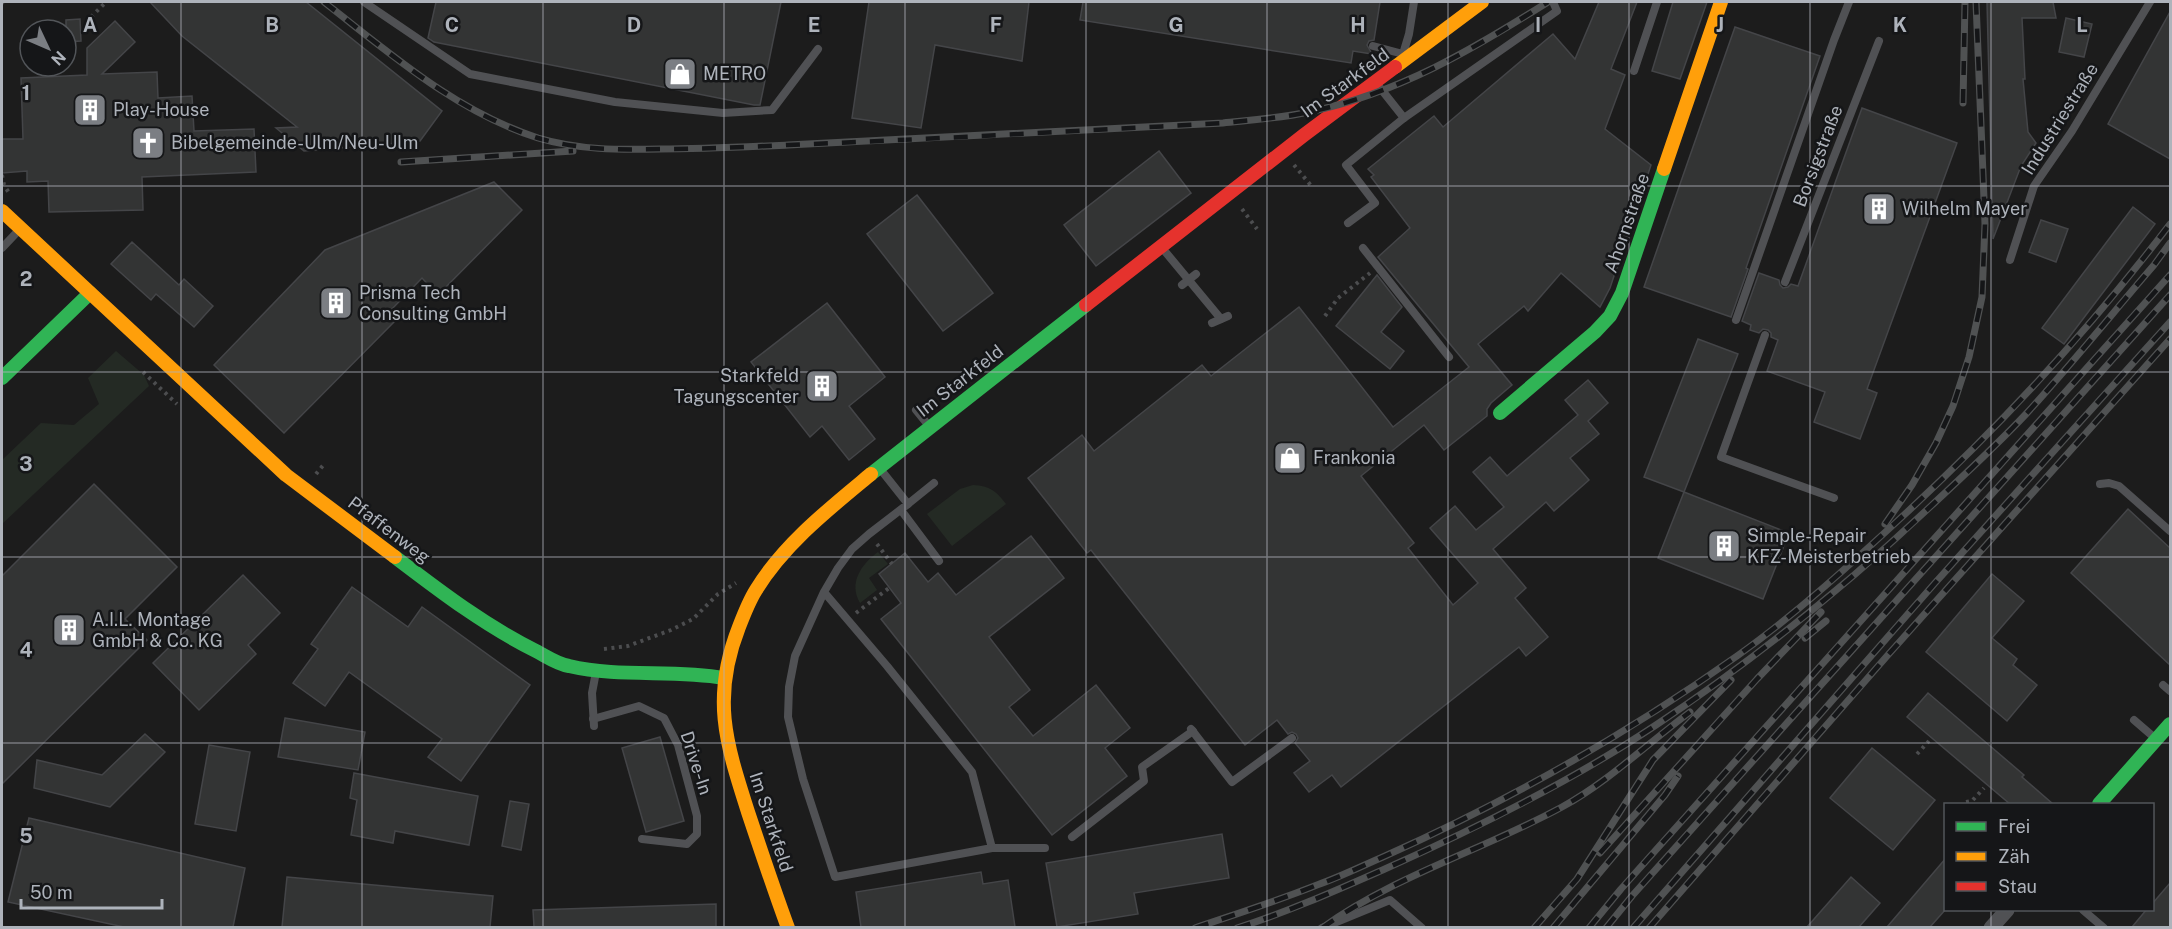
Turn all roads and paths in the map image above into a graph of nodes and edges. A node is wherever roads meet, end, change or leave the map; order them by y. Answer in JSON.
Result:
{"nodes":[{"id":1,"x":106,"y":2,"type":"edge"},
{"id":2,"x":364,"y":2,"type":"edge"},
{"id":3,"x":1413,"y":2,"type":"edge"},
{"id":4,"x":1482,"y":2,"type":"edge"},
{"id":5,"x":1553,"y":2,"type":"edge"},
{"id":6,"x":1657,"y":2,"type":"edge"},
{"id":7,"x":1721,"y":2,"type":"edge"},
{"id":8,"x":1850,"y":2,"type":"edge"},
{"id":9,"x":2150,"y":2,"type":"edge"},
{"id":10,"x":92,"y":16,"type":"dead end"},
{"id":11,"x":1880,"y":41,"type":"dead end"},
{"id":12,"x":1373,"y":46,"type":"dead end"},
{"id":13,"x":818,"y":49,"type":"dead end"},
{"id":14,"x":1405,"y":57,"type":"junction"},
{"id":15,"x":1634,"y":72,"type":"dead end"},
{"id":16,"x":1376,"y":83,"type":"junction"},
{"id":17,"x":1404,"y":118,"type":"junction"},
{"id":18,"x":1294,"y":165,"type":"dead end"},
{"id":19,"x":1313,"y":188,"type":"dead end"},
{"id":20,"x":2,"y":211,"type":"edge"},
{"id":21,"x":1348,"y":223,"type":"dead end"},
{"id":22,"x":21,"y":229,"type":"junction"},
{"id":23,"x":1161,"y":247,"type":"junction"},
{"id":24,"x":2,"y":248,"type":"edge"},
{"id":25,"x":1363,"y":248,"type":"dead end"},
{"id":26,"x":2010,"y":260,"type":"dead end"},
{"id":27,"x":1377,"y":267,"type":"junction"},
{"id":28,"x":1196,"y":274,"type":"dead end"},
{"id":29,"x":1785,"y":282,"type":"dead end"},
{"id":30,"x":1185,"y":283,"type":"junction"},
{"id":31,"x":90,"y":293,"type":"junction"},
{"id":32,"x":1325,"y":316,"type":"dead end"},
{"id":33,"x":1736,"y":320,"type":"dead end"},
{"id":34,"x":1212,"y":323,"type":"dead end"},
{"id":35,"x":1765,"y":335,"type":"dead end"},
{"id":36,"x":1449,"y":357,"type":"dead end"},
{"id":37,"x":2,"y":378,"type":"edge"},
{"id":38,"x":916,"y":410,"type":"dead end"},
{"id":39,"x":1500,"y":413,"type":"dead end"},
{"id":40,"x":930,"y":427,"type":"junction"},
{"id":41,"x":325,"y":463,"type":"dead end"},
{"id":42,"x":879,"y":467,"type":"junction"},
{"id":43,"x":314,"y":477,"type":"dead end"},
{"id":44,"x":934,"y":483,"type":"dead end"},
{"id":45,"x":2100,"y":484,"type":"dead end"},
{"id":46,"x":1834,"y":498,"type":"dead end"},
{"id":47,"x":908,"y":504,"type":"junction"},
{"id":48,"x":901,"y":510,"type":"junction"},
{"id":49,"x":2170,"y":531,"type":"edge"},
{"id":50,"x":869,"y":534,"type":"junction"},
{"id":51,"x":939,"y":561,"type":"dead end"},
{"id":52,"x":892,"y":564,"type":"dead end"},
{"id":53,"x":736,"y":583,"type":"dead end"},
{"id":54,"x":889,"y":588,"type":"dead end"},
{"id":55,"x":824,"y":592,"type":"junction"},
{"id":56,"x":848,"y":619,"type":"junction"},
{"id":57,"x":600,"y":650,"type":"dead end"},
{"id":58,"x":597,"y":671,"type":"junction"},
{"id":59,"x":724,"y":678,"type":"junction"},
{"id":60,"x":2163,"y":685,"type":"dead end"},
{"id":61,"x":2170,"y":691,"type":"edge"},
{"id":62,"x":2134,"y":720,"type":"dead end"},
{"id":63,"x":2170,"y":724,"type":"edge"},
{"id":64,"x":1292,"y":738,"type":"dead end"},
{"id":65,"x":2157,"y":740,"type":"junction"},
{"id":66,"x":1929,"y":741,"type":"dead end"},
{"id":67,"x":1917,"y":754,"type":"dead end"},
{"id":68,"x":1984,"y":788,"type":"dead end"},
{"id":69,"x":1966,"y":802,"type":"dead end"},
{"id":70,"x":2100,"y":803,"type":"edge"},
{"id":71,"x":1072,"y":837,"type":"dead end"},
{"id":72,"x":642,"y":839,"type":"dead end"},
{"id":73,"x":992,"y":848,"type":"junction"},
{"id":74,"x":1045,"y":848,"type":"dead end"},
{"id":75,"x":2005,"y":911,"type":"edge"},
{"id":76,"x":2085,"y":911,"type":"edge"},
{"id":77,"x":788,"y":927,"type":"edge"},
{"id":78,"x":1322,"y":927,"type":"edge"},
{"id":79,"x":1422,"y":927,"type":"edge"},
{"id":80,"x":1991,"y":927,"type":"edge"},
{"id":81,"x":2104,"y":927,"type":"edge"}],
"edges":[{"from":1,"to":10,"type":"path"},
{"from":2,"to":13,"type":"lane"},
{"from":3,"to":14,"type":"lane"},
{"from":4,"to":14,"type":"street","name":"Im Starkfeld"},
{"from":5,"to":17,"type":"lane"},
{"from":6,"to":15,"type":"lane"},
{"from":7,"to":39,"type":"street","name":"Ahornstraße"},
{"from":8,"to":33,"type":"lane"},
{"from":9,"to":26,"type":"lane","name":"Industriestraße"},
{"from":11,"to":29,"type":"lane","name":"Borsigstraße"},
{"from":12,"to":14,"type":"lane"},
{"from":14,"to":16,"type":"street","name":"Im Starkfeld"},
{"from":16,"to":17,"type":"lane"},
{"from":16,"to":23,"type":"street","name":"Im Starkfeld"},
{"from":17,"to":21,"type":"lane"},
{"from":18,"to":19,"type":"path"},
{"from":20,"to":22,"type":"street","name":"Pfaffenweg"},
{"from":22,"to":24,"type":"lane"},
{"from":22,"to":31,"type":"street","name":"Pfaffenweg"},
{"from":23,"to":30,"type":"lane"},
{"from":23,"to":40,"type":"street","name":"Im Starkfeld"},
{"from":25,"to":27,"type":"lane"},
{"from":27,"to":32,"type":"path"},
{"from":27,"to":36,"type":"lane"},
{"from":28,"to":30,"type":"lane"},
{"from":30,"to":34,"type":"lane"},
{"from":31,"to":37,"type":"street"},
{"from":31,"to":58,"type":"street","name":"Pfaffenweg"},
{"from":35,"to":46,"type":"lane"},
{"from":38,"to":40,"type":"lane"},
{"from":40,"to":42,"type":"street","name":"Im Starkfeld"},
{"from":41,"to":43,"type":"path"},
{"from":42,"to":47,"type":"lane"},
{"from":42,"to":59,"type":"street","name":"Im Starkfeld"},
{"from":44,"to":47,"type":"lane"},
{"from":45,"to":49,"type":"lane"},
{"from":47,"to":48,"type":"lane"},
{"from":48,"to":50,"type":"lane"},
{"from":48,"to":51,"type":"lane"},
{"from":50,"to":52,"type":"path"},
{"from":50,"to":55,"type":"lane"},
{"from":53,"to":57,"type":"path"},
{"from":54,"to":56,"type":"path"},
{"from":55,"to":56,"type":"lane"},
{"from":55,"to":73,"type":"lane"},
{"from":56,"to":73,"type":"lane"},
{"from":58,"to":59,"type":"street","name":"Pfaffenweg"},
{"from":58,"to":72,"type":"lane","name":"Drive-In"},
{"from":59,"to":77,"type":"street","name":"Im Starkfeld"},
{"from":60,"to":61,"type":"lane"},
{"from":62,"to":65,"type":"lane"},
{"from":63,"to":65,"type":"street"},
{"from":64,"to":71,"type":"lane"},
{"from":65,"to":70,"type":"street"},
{"from":66,"to":67,"type":"path"},
{"from":68,"to":69,"type":"path"},
{"from":73,"to":74,"type":"lane"},
{"from":75,"to":80,"type":"street"},
{"from":76,"to":81,"type":"lane"},
{"from":78,"to":79,"type":"lane"}]}
